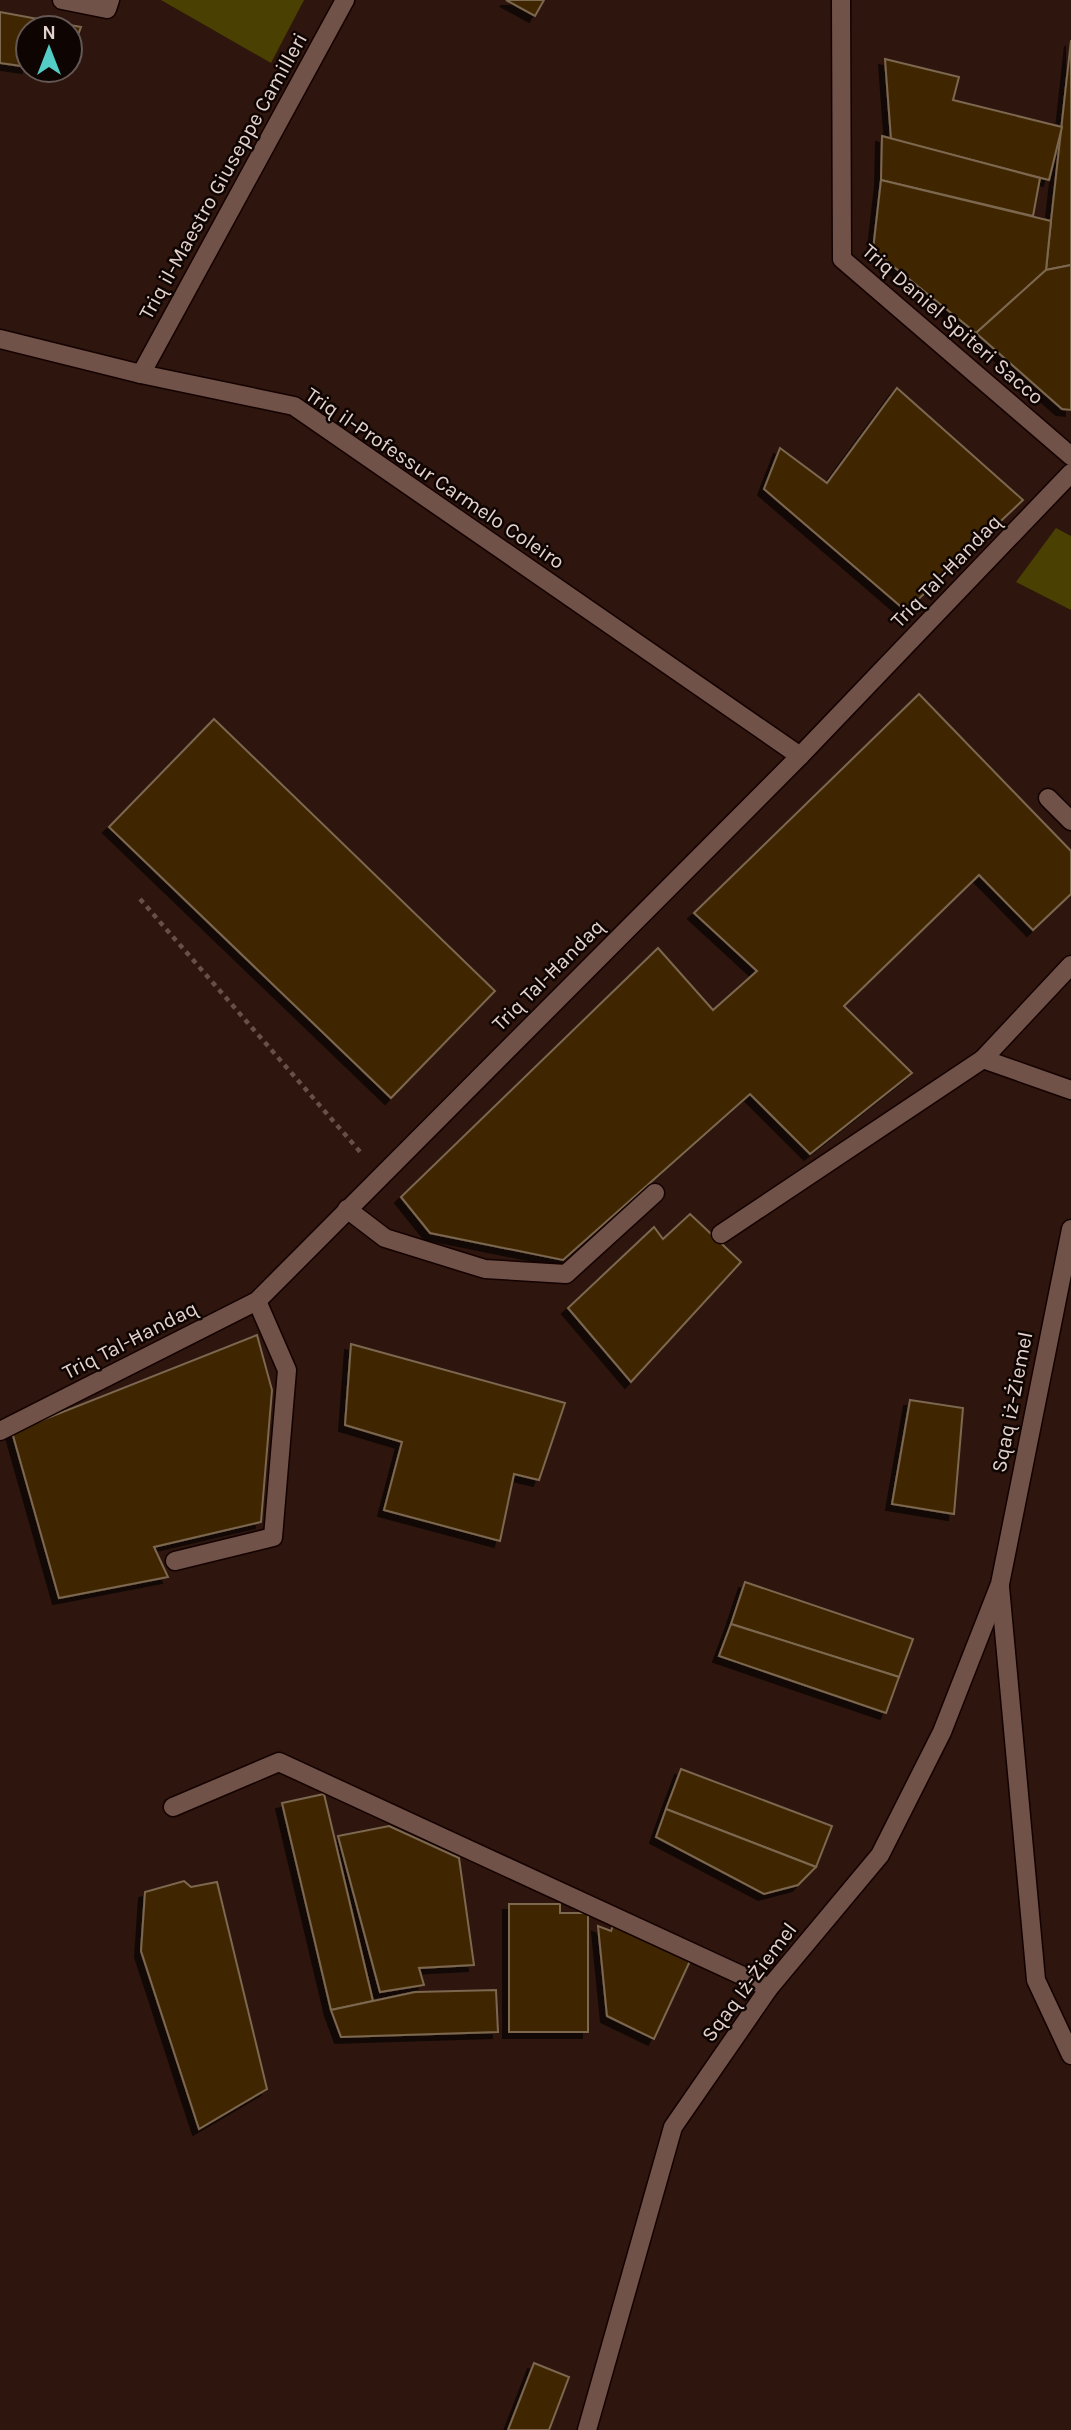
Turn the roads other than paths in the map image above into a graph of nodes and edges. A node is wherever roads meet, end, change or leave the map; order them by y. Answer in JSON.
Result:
{"nodes":[{"id":1,"x":62,"y":0,"type":"edge"},
{"id":2,"x":110,"y":0,"type":"edge"},
{"id":3,"x":345,"y":0,"type":"edge"},
{"id":4,"x":841,"y":0,"type":"edge"},
{"id":5,"x":0,"y":339,"type":"edge"},
{"id":6,"x":141,"y":374,"type":"junction"},
{"id":7,"x":1071,"y":456,"type":"edge"},
{"id":8,"x":1071,"y":474,"type":"edge"},
{"id":9,"x":800,"y":757,"type":"junction"},
{"id":10,"x":1048,"y":798,"type":"dead end"},
{"id":11,"x":1071,"y":821,"type":"edge"},
{"id":12,"x":1071,"y":965,"type":"edge"},
{"id":13,"x":983,"y":1059,"type":"junction"},
{"id":14,"x":1071,"y":1090,"type":"edge"},
{"id":15,"x":655,"y":1193,"type":"dead end"},
{"id":16,"x":347,"y":1209,"type":"junction"},
{"id":17,"x":1071,"y":1229,"type":"edge"},
{"id":18,"x":721,"y":1234,"type":"dead end"},
{"id":19,"x":1066,"y":1274,"type":"edge"},
{"id":20,"x":257,"y":1301,"type":"junction"},
{"id":21,"x":0,"y":1431,"type":"edge"},
{"id":22,"x":175,"y":1561,"type":"dead end"},
{"id":23,"x":1000,"y":1584,"type":"junction"},
{"id":24,"x":173,"y":1807,"type":"dead end"},
{"id":25,"x":769,"y":1988,"type":"junction"},
{"id":26,"x":1071,"y":2055,"type":"edge"},
{"id":27,"x":587,"y":2430,"type":"edge"}],
"edges":[{"from":1,"to":2,"type":"street"},
{"from":3,"to":6,"type":"street","name":"Triq il-Maestro Giuseppe Camilleri"},
{"from":4,"to":7,"type":"street","name":"Triq Daniel Spiteri Sacco"},
{"from":5,"to":6,"type":"street","name":"Triq il-Professur Carmelo Coleiro"},
{"from":6,"to":9,"type":"street","name":"Triq il-Professur Carmelo Coleiro"},
{"from":8,"to":9,"type":"street","name":"Triq Tal-Ħandaq"},
{"from":9,"to":16,"type":"street","name":"Triq Tal-Ħandaq"},
{"from":10,"to":11,"type":"street"},
{"from":12,"to":13,"type":"street"},
{"from":13,"to":14,"type":"street"},
{"from":13,"to":18,"type":"street"},
{"from":15,"to":16,"type":"street"},
{"from":16,"to":20,"type":"street","name":"Triq Tal-Ħandaq"},
{"from":17,"to":19,"type":"street","name":"Sqaq iż-Żiemel"},
{"from":19,"to":23,"type":"street","name":"Sqaq iż-Żiemel"},
{"from":20,"to":21,"type":"street","name":"Triq Tal-Ħandaq"},
{"from":20,"to":22,"type":"street"},
{"from":23,"to":25,"type":"street","name":"Sqaq Iż-Żiemel"},
{"from":23,"to":26,"type":"street"},
{"from":24,"to":25,"type":"street"},
{"from":25,"to":27,"type":"street","name":"Sqaq Iż-Żiemel"}]}
